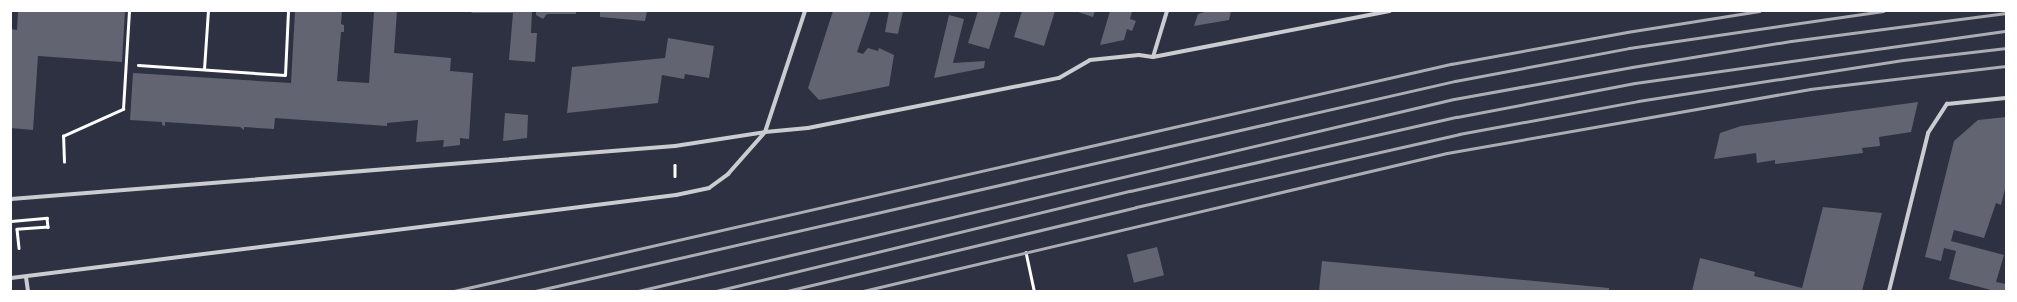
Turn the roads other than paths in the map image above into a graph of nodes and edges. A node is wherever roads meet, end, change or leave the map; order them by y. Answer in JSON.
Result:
{"nodes":[{"id":1,"x":805,"y":11,"type":"edge"},
{"id":2,"x":1167,"y":11,"type":"edge"},
{"id":3,"x":1390,"y":11,"type":"edge"},
{"id":4,"x":1153,"y":57,"type":"junction"},
{"id":5,"x":2006,"y":98,"type":"edge"},
{"id":6,"x":765,"y":132,"type":"junction"},
{"id":7,"x":11,"y":198,"type":"edge"},
{"id":8,"x":26,"y":277,"type":"junction"},
{"id":9,"x":11,"y":278,"type":"edge"},
{"id":10,"x":28,"y":291,"type":"edge"},
{"id":11,"x":1889,"y":291,"type":"edge"}],
"edges":[{"from":1,"to":6,"type":"street"},
{"from":2,"to":4,"type":"street"},
{"from":3,"to":4,"type":"street"},
{"from":4,"to":6,"type":"street"},
{"from":5,"to":11,"type":"street"},
{"from":6,"to":7,"type":"street"},
{"from":6,"to":8,"type":"street"},
{"from":8,"to":9,"type":"street"},
{"from":8,"to":10,"type":"street"}]}
